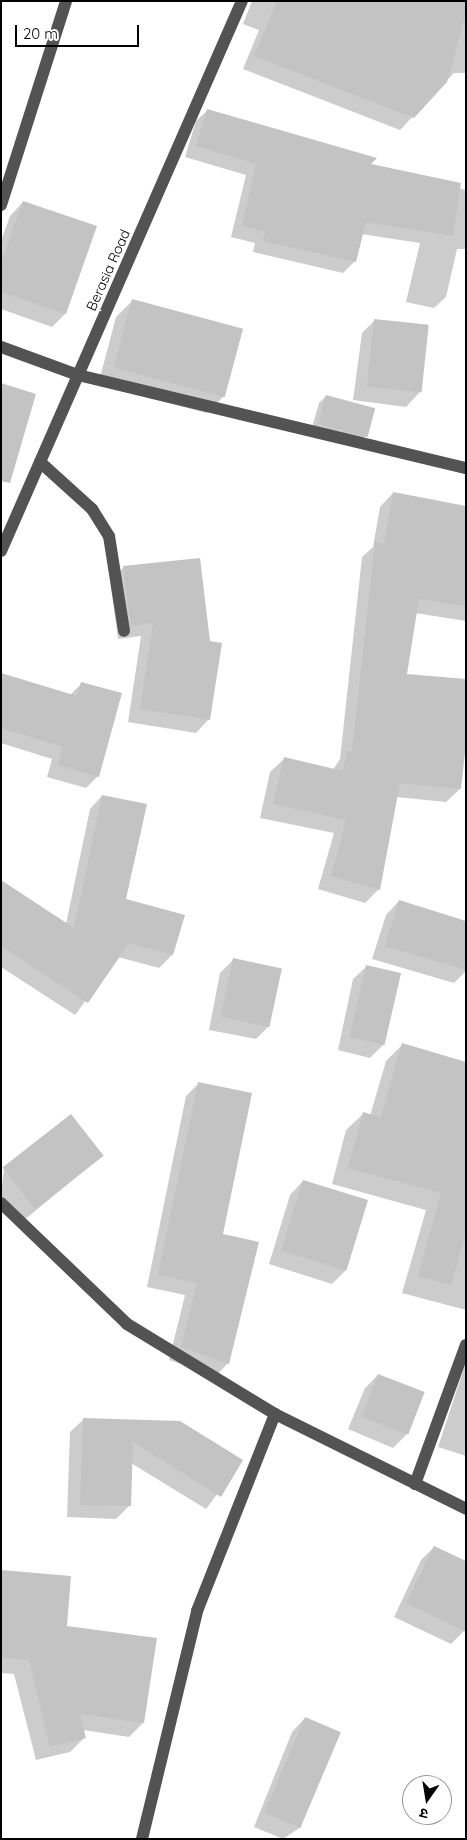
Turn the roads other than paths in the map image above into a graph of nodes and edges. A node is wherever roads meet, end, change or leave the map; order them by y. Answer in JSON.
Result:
{"nodes":[{"id":1,"x":66,"y":1,"type":"edge"},
{"id":2,"x":242,"y":1,"type":"edge"},
{"id":3,"x":1,"y":206,"type":"edge"},
{"id":4,"x":1,"y":346,"type":"edge"},
{"id":5,"x":78,"y":375,"type":"junction"},
{"id":6,"x":40,"y":462,"type":"junction"},
{"id":7,"x":466,"y":468,"type":"edge"},
{"id":8,"x":1,"y":551,"type":"edge"},
{"id":9,"x":124,"y":631,"type":"dead end"},
{"id":10,"x":1,"y":1203,"type":"edge"},
{"id":11,"x":466,"y":1345,"type":"edge"},
{"id":12,"x":275,"y":1414,"type":"junction"},
{"id":13,"x":415,"y":1484,"type":"junction"},
{"id":14,"x":466,"y":1509,"type":"edge"},
{"id":15,"x":142,"y":1839,"type":"edge"}],
"edges":[{"from":1,"to":3,"type":"street"},
{"from":2,"to":5,"type":"street","name":"Berasia Road"},
{"from":4,"to":5,"type":"street"},
{"from":5,"to":6,"type":"street","name":"Berasia Road"},
{"from":5,"to":7,"type":"street"},
{"from":6,"to":8,"type":"street","name":"Berasia Road"},
{"from":6,"to":9,"type":"street"},
{"from":10,"to":12,"type":"street"},
{"from":11,"to":13,"type":"street"},
{"from":12,"to":13,"type":"street"},
{"from":12,"to":15,"type":"street"},
{"from":13,"to":14,"type":"street"}]}
